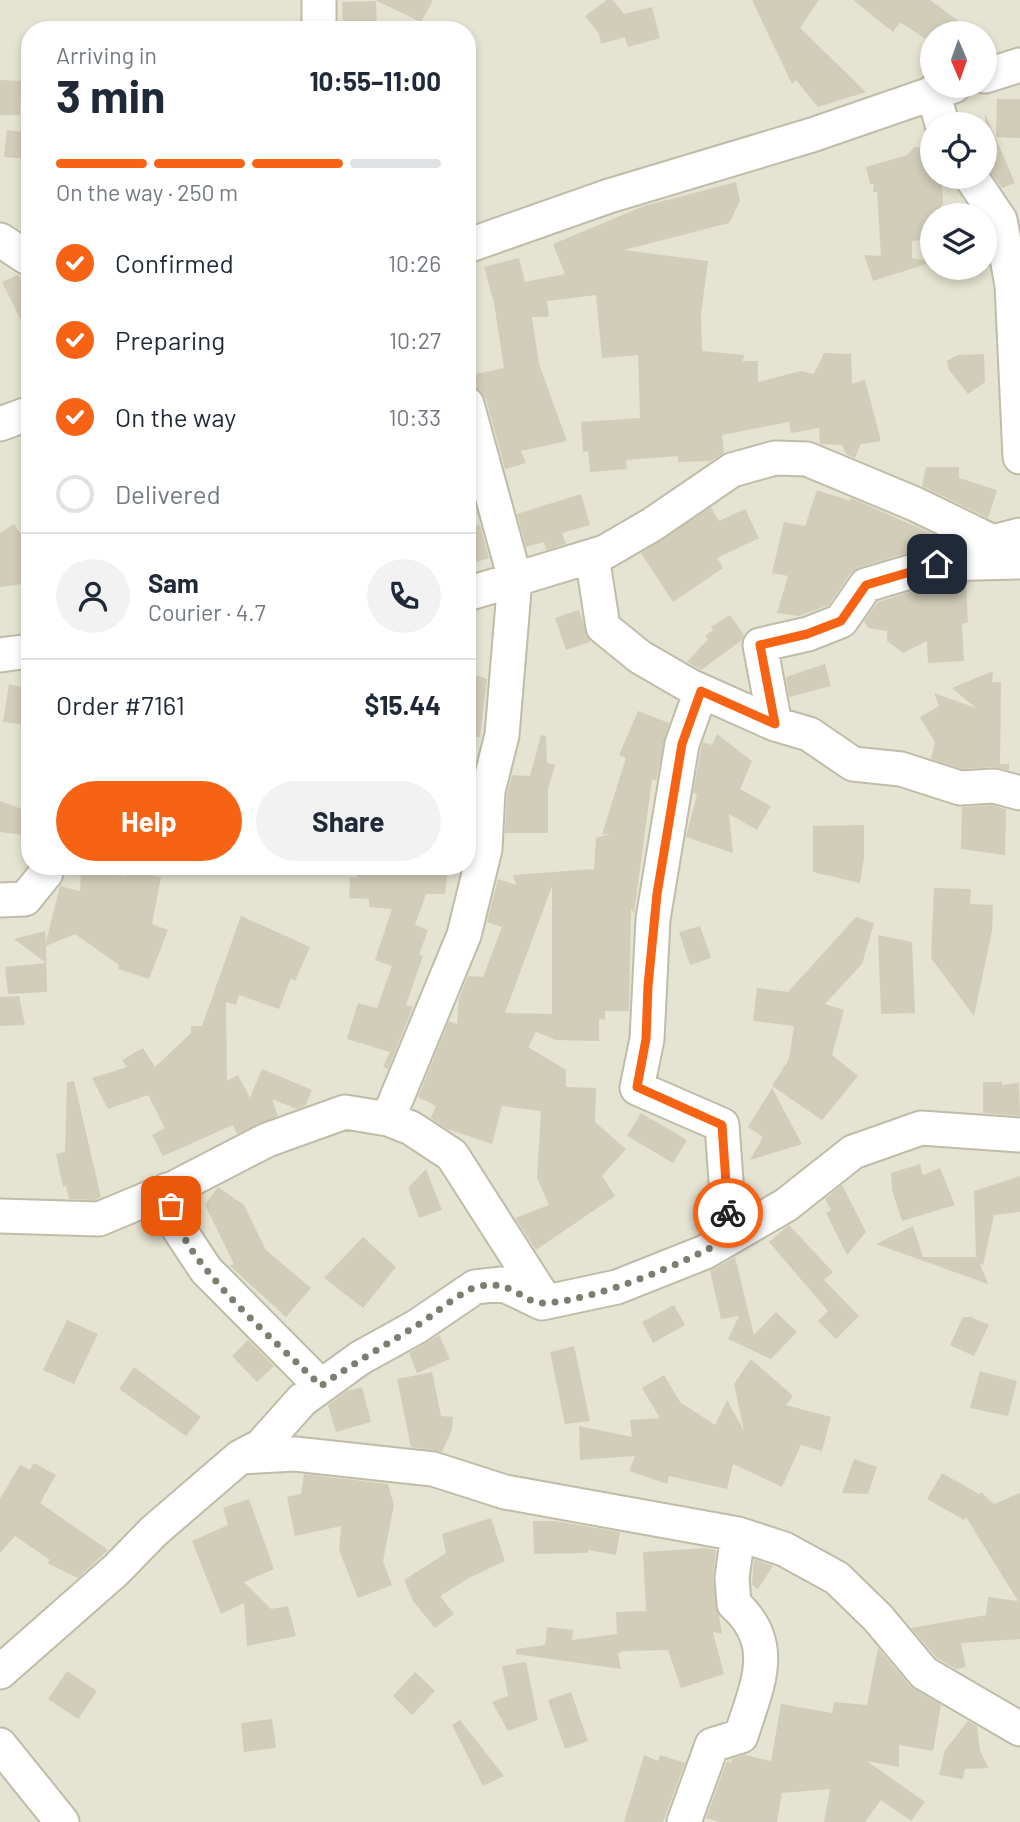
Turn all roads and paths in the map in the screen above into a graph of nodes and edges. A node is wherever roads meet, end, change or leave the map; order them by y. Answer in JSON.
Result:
{"nodes":[{"id":1,"x":319,"y":0,"type":"edge"},
{"id":2,"x":318,"y":21,"type":"edge"},
{"id":3,"x":1020,"y":65,"type":"edge"},
{"id":4,"x":998,"y":72,"type":"edge"},
{"id":5,"x":920,"y":97,"type":"edge"},
{"id":6,"x":979,"y":189,"type":"edge"},
{"id":7,"x":0,"y":240,"type":"edge"},
{"id":8,"x":476,"y":243,"type":"edge"},
{"id":9,"x":21,"y":254,"type":"edge"},
{"id":10,"x":21,"y":416,"type":"edge"},
{"id":11,"x":0,"y":424,"type":"edge"},
{"id":12,"x":476,"y":437,"type":"edge"},
{"id":13,"x":1020,"y":457,"type":"edge"},
{"id":14,"x":1020,"y":535,"type":"edge"},
{"id":15,"x":592,"y":556,"type":"junction"},
{"id":16,"x":1020,"y":562,"type":"edge"},
{"id":17,"x":515,"y":579,"type":"junction"},
{"id":18,"x":476,"y":591,"type":"edge"},
{"id":19,"x":21,"y":652,"type":"edge"},
{"id":20,"x":0,"y":656,"type":"edge"},
{"id":21,"x":701,"y":691,"type":"junction"},
{"id":22,"x":775,"y":724,"type":"junction"},
{"id":23,"x":1020,"y":793,"type":"edge"},
{"id":24,"x":44,"y":875,"type":"edge"},
{"id":25,"x":0,"y":900,"type":"edge"},
{"id":26,"x":388,"y":1119,"type":"junction"},
{"id":27,"x":1020,"y":1135,"type":"edge"},
{"id":28,"x":167,"y":1190,"type":"junction"},
{"id":29,"x":0,"y":1216,"type":"edge"},
{"id":30,"x":730,"y":1237,"type":"junction"},
{"id":31,"x":546,"y":1303,"type":"junction"},
{"id":32,"x":321,"y":1386,"type":"junction"},
{"id":33,"x":240,"y":1457,"type":"junction"},
{"id":34,"x":738,"y":1534,"type":"junction"},
{"id":35,"x":0,"y":1672,"type":"edge"},
{"id":36,"x":1020,"y":1729,"type":"edge"},
{"id":37,"x":0,"y":1745,"type":"edge"},
{"id":38,"x":62,"y":1822,"type":"edge"},
{"id":39,"x":684,"y":1822,"type":"edge"}],
"edges":[{"from":1,"to":2,"type":"street"},
{"from":3,"to":4,"type":"street"},
{"from":5,"to":8,"type":"street"},
{"from":6,"to":13,"type":"street"},
{"from":7,"to":9,"type":"street"},
{"from":10,"to":11,"type":"street"},
{"from":12,"to":17,"type":"street"},
{"from":14,"to":15,"type":"street"},
{"from":15,"to":17,"type":"street"},
{"from":15,"to":21,"type":"street"},
{"from":16,"to":22,"type":"street"},
{"from":17,"to":18,"type":"street"},
{"from":17,"to":26,"type":"street"},
{"from":19,"to":20,"type":"street"},
{"from":21,"to":22,"type":"street"},
{"from":21,"to":30,"type":"street"},
{"from":22,"to":23,"type":"street"},
{"from":24,"to":25,"type":"street"},
{"from":26,"to":28,"type":"street"},
{"from":26,"to":31,"type":"street"},
{"from":27,"to":30,"type":"street"},
{"from":28,"to":29,"type":"street"},
{"from":28,"to":32,"type":"street"},
{"from":30,"to":31,"type":"street"},
{"from":31,"to":32,"type":"street"},
{"from":32,"to":33,"type":"street"},
{"from":33,"to":34,"type":"street"},
{"from":33,"to":35,"type":"street"},
{"from":34,"to":36,"type":"street"},
{"from":34,"to":39,"type":"street"},
{"from":37,"to":38,"type":"street"}]}
